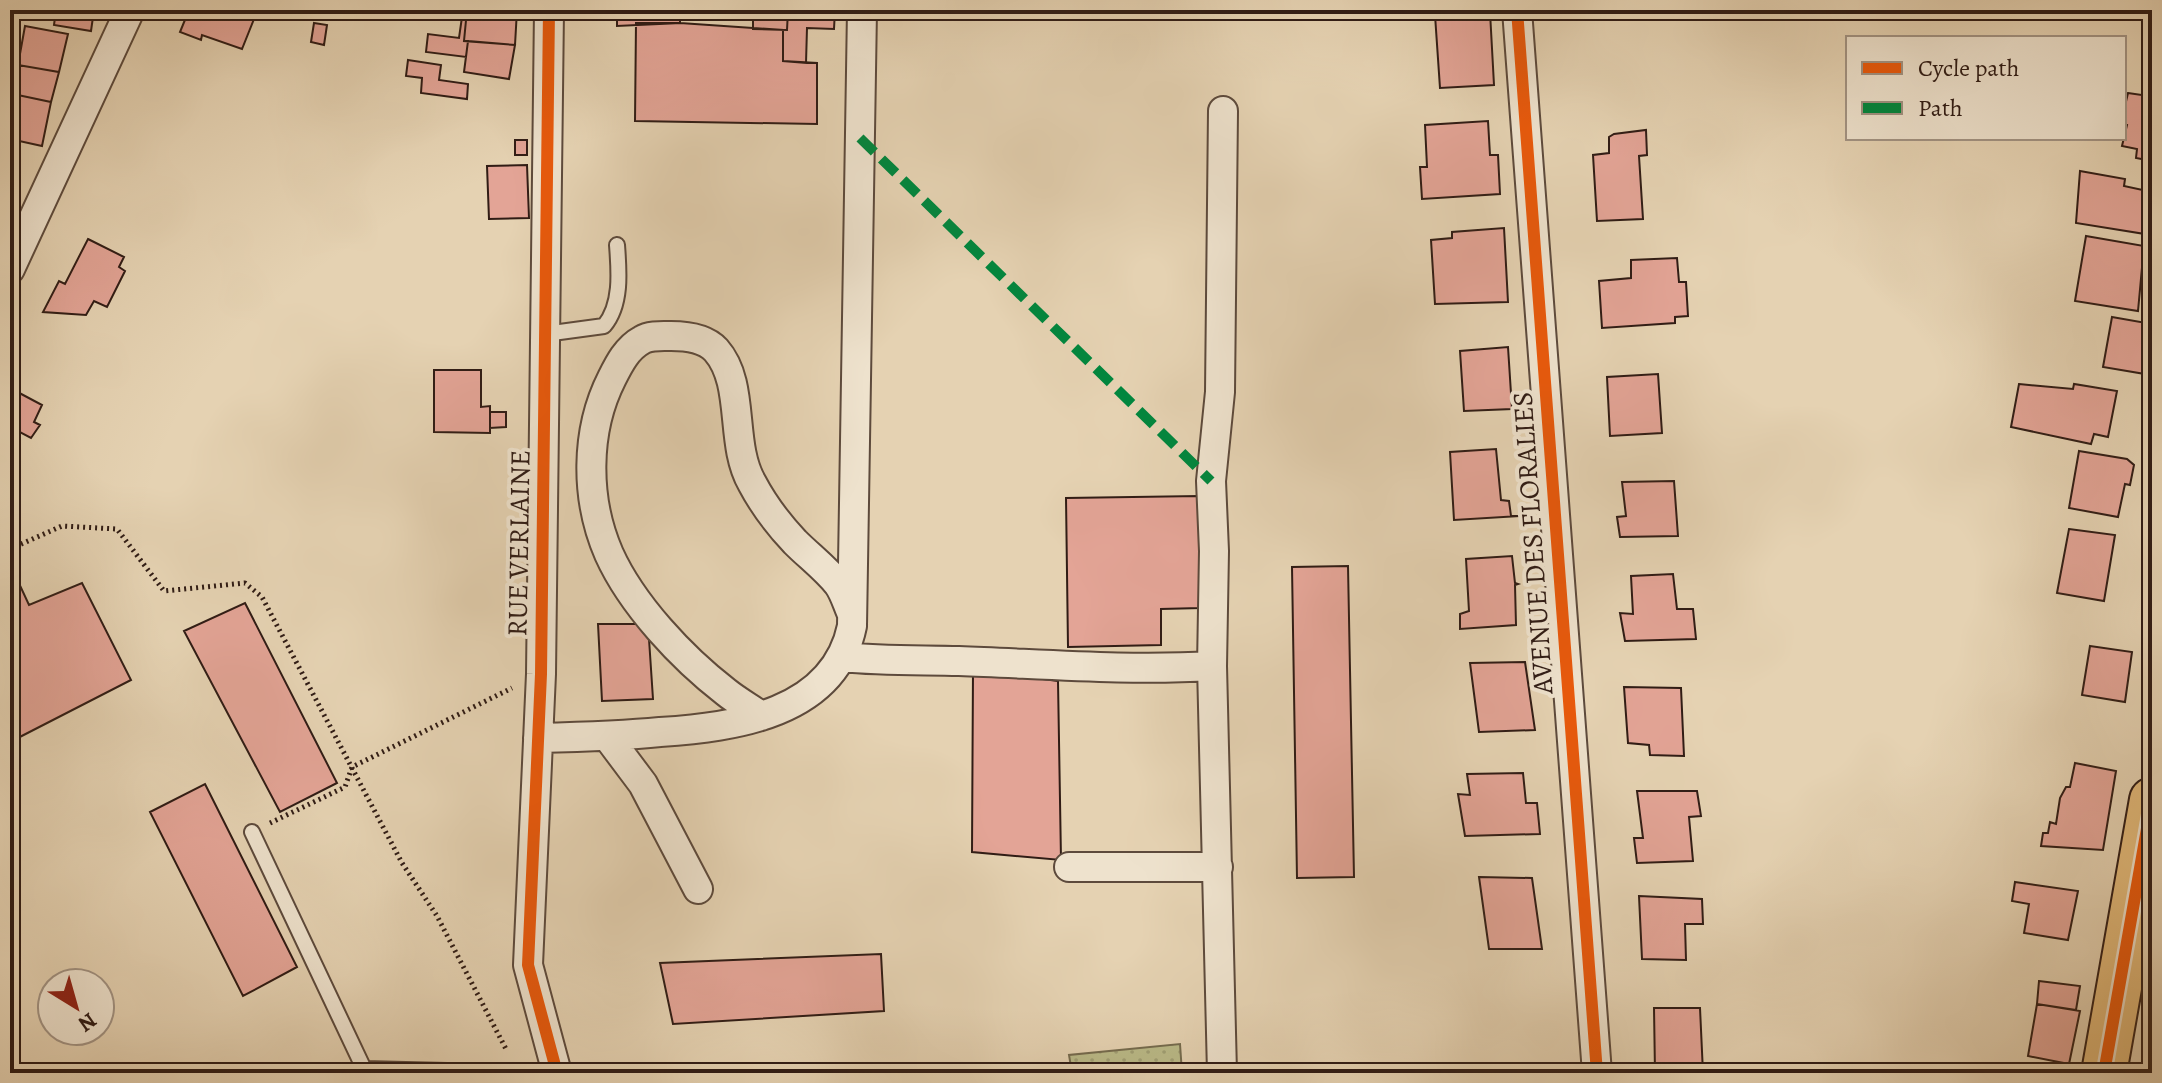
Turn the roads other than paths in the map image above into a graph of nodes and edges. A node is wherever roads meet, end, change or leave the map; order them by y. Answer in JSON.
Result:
{"nodes":[{"id":1,"x":130,"y":10,"type":"edge"},
{"id":2,"x":549,"y":10,"type":"edge"},
{"id":3,"x":862,"y":10,"type":"edge"},
{"id":4,"x":1517,"y":10,"type":"edge"},
{"id":5,"x":1223,"y":111,"type":"dead end"},
{"id":6,"x":617,"y":245,"type":"dead end"},
{"id":7,"x":10,"y":269,"type":"edge"},
{"id":8,"x":545,"y":334,"type":"junction"},
{"id":9,"x":852,"y":616,"type":"junction"},
{"id":10,"x":842,"y":657,"type":"junction"},
{"id":11,"x":1212,"y":666,"type":"junction"},
{"id":12,"x":761,"y":716,"type":"junction"},
{"id":13,"x":607,"y":736,"type":"junction"},
{"id":14,"x":538,"y":738,"type":"junction"},
{"id":15,"x":2152,"y":800,"type":"edge"},
{"id":16,"x":252,"y":832,"type":"road end"},
{"id":17,"x":1069,"y":867,"type":"dead end"},
{"id":18,"x":1218,"y":867,"type":"junction"},
{"id":19,"x":698,"y":889,"type":"dead end"},
{"id":20,"x":518,"y":1073,"type":"edge"},
{"id":21,"x":526,"y":1073,"type":"edge"},
{"id":22,"x":557,"y":1073,"type":"edge"},
{"id":23,"x":1222,"y":1073,"type":"edge"},
{"id":24,"x":1597,"y":1073,"type":"edge"},
{"id":25,"x":2104,"y":1073,"type":"edge"}],
"edges":[{"from":1,"to":7,"type":"street"},
{"from":2,"to":8,"type":"street","name":"RUE VERLAINE"},
{"from":3,"to":9,"type":"street"},
{"from":4,"to":24,"type":"street","name":"AVENUE DES FLORALIES"},
{"from":5,"to":11,"type":"street"},
{"from":6,"to":8,"type":"lane"},
{"from":8,"to":14,"type":"street","name":"RUE VERLAINE"},
{"from":9,"to":10,"type":"street"},
{"from":9,"to":12,"type":"street"},
{"from":10,"to":11,"type":"street"},
{"from":10,"to":12,"type":"street"},
{"from":11,"to":18,"type":"street"},
{"from":12,"to":13,"type":"street"},
{"from":13,"to":14,"type":"street"},
{"from":13,"to":19,"type":"street"},
{"from":14,"to":22,"type":"street","name":"RUE VERLAINE"},
{"from":15,"to":25,"type":"main road"},
{"from":16,"to":20,"type":"lane"},
{"from":17,"to":18,"type":"street"},
{"from":18,"to":23,"type":"street"},
{"from":20,"to":21,"type":"lane"}]}
